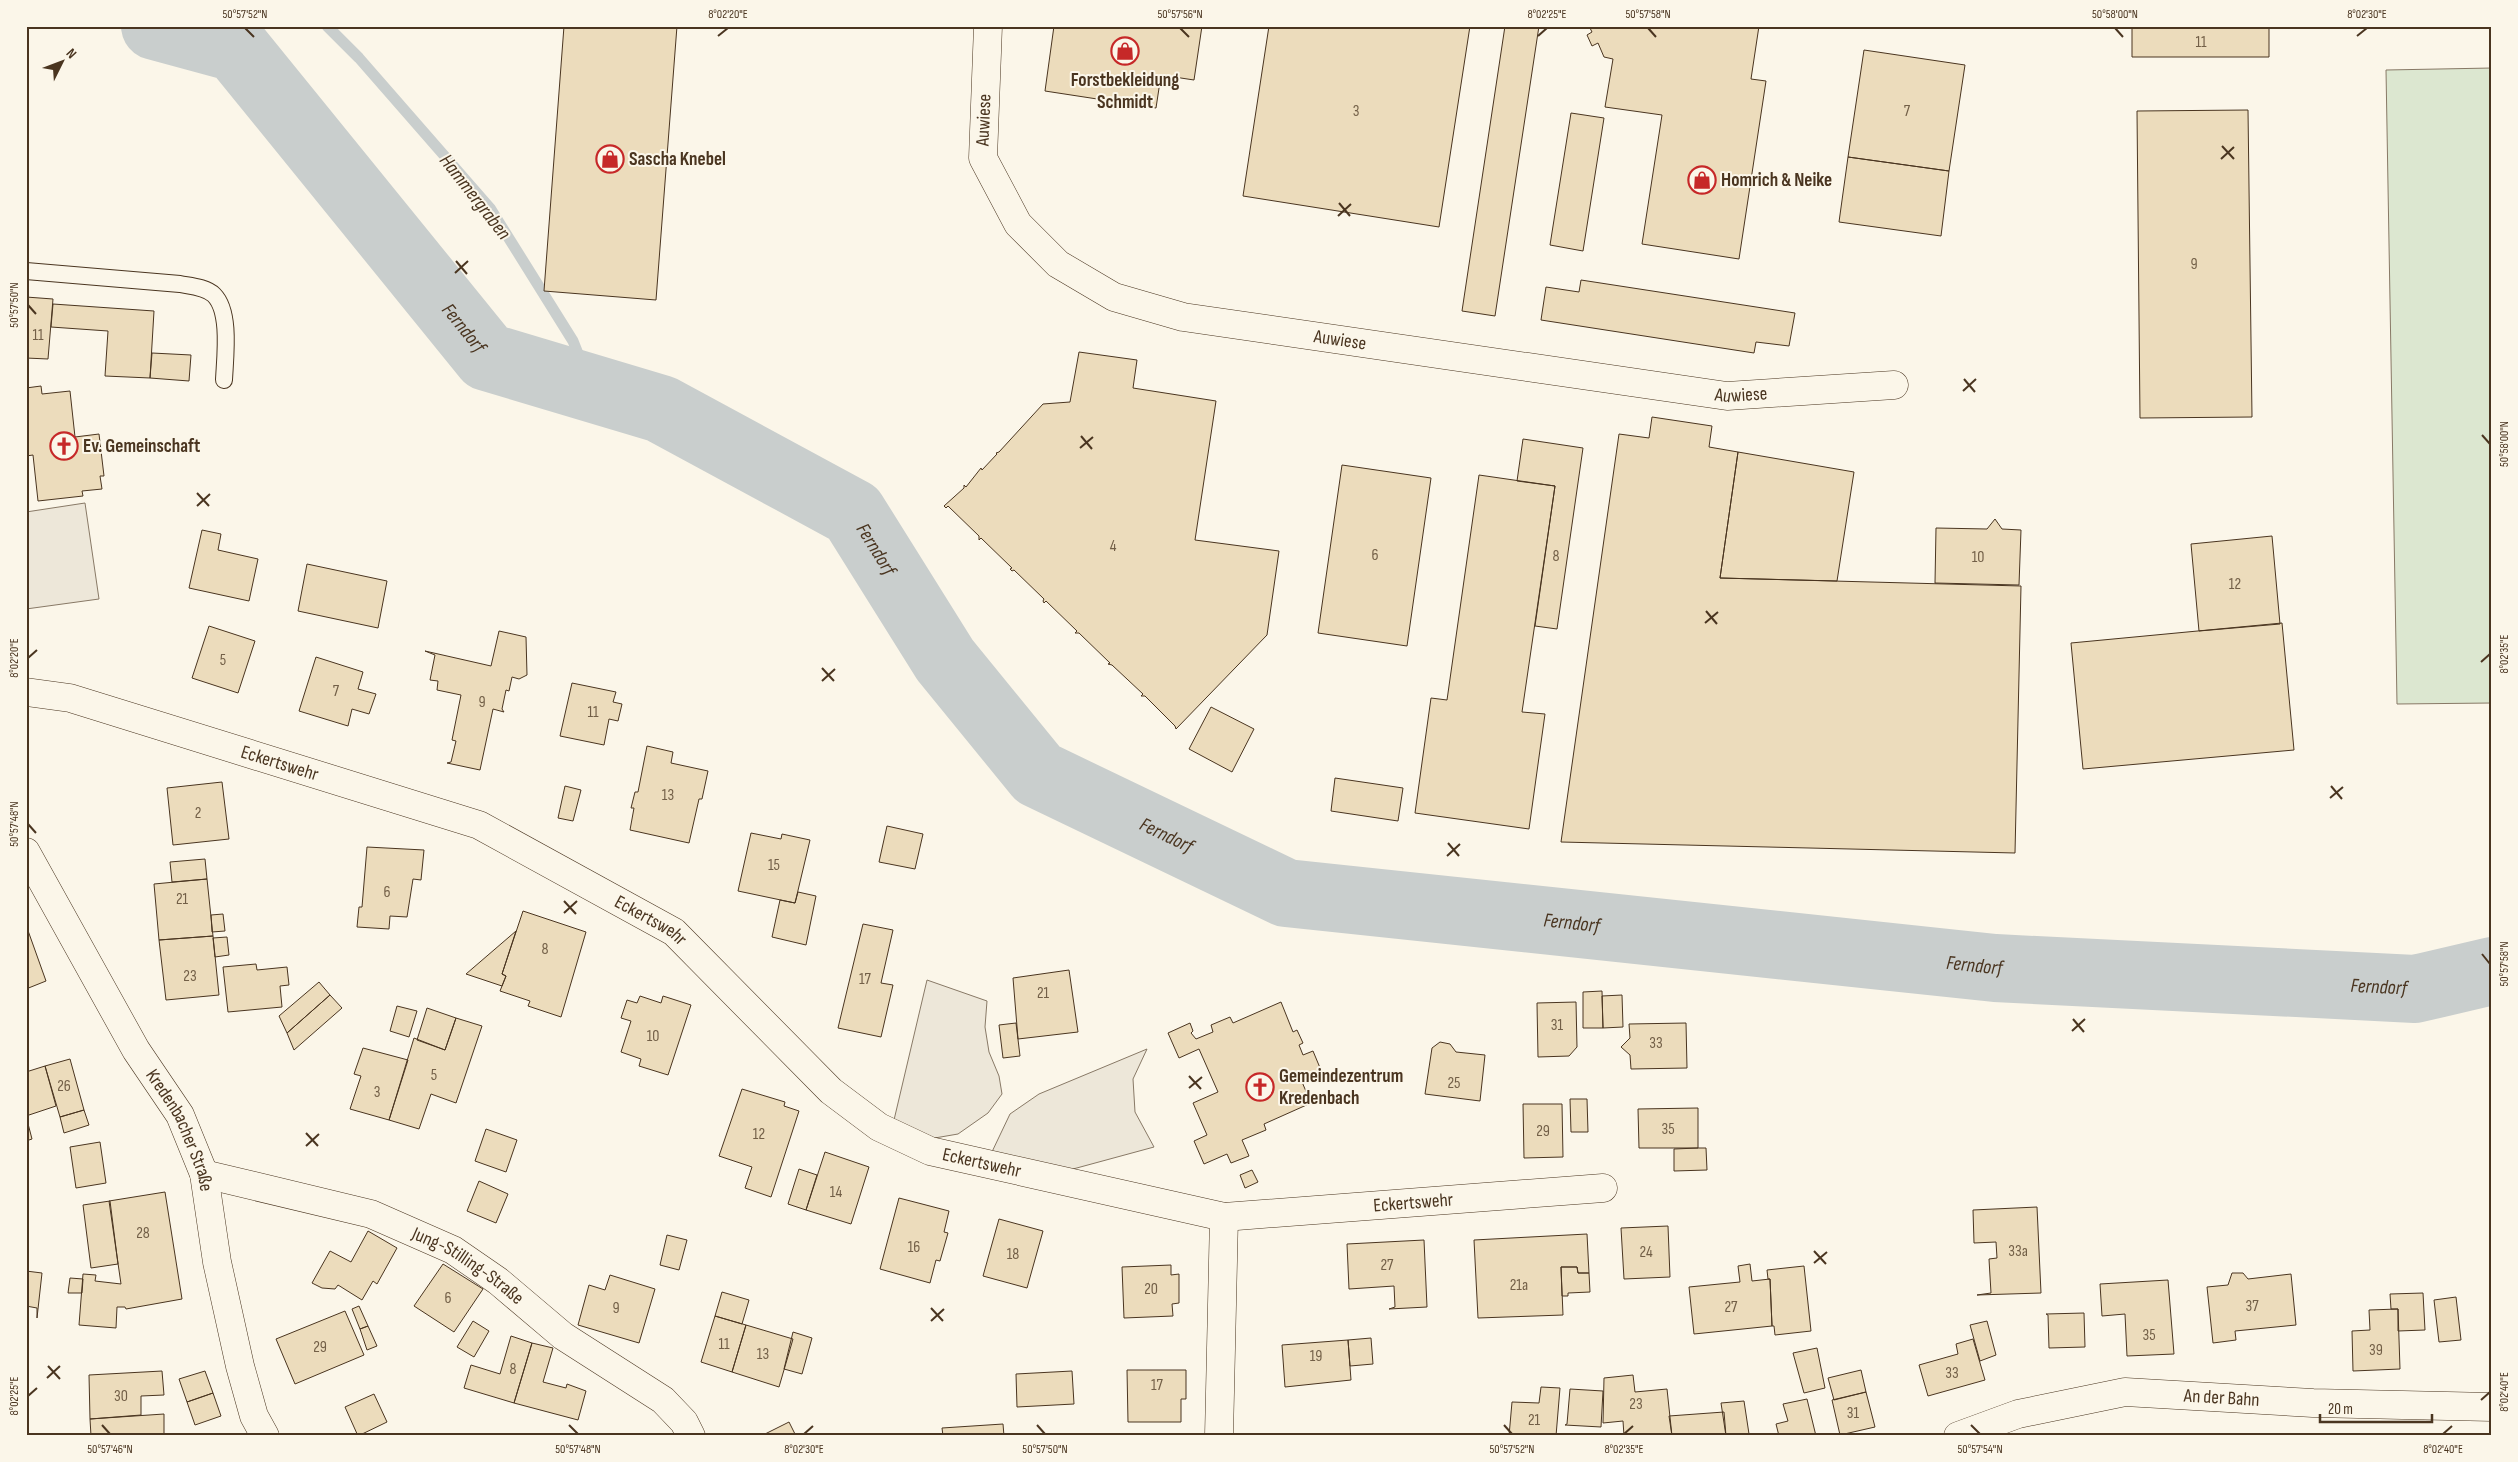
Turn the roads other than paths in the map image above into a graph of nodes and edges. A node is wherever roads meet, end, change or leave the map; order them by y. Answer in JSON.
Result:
{"nodes":[{"id":1,"x":988,"y":26,"type":"edge"},
{"id":2,"x":26,"y":271,"type":"edge"},
{"id":3,"x":224,"y":380,"type":"dead end"},
{"id":4,"x":1894,"y":385,"type":"dead end"},
{"id":5,"x":26,"y":692,"type":"edge"},
{"id":6,"x":26,"y":852,"type":"edge"},
{"id":7,"x":204,"y":1174,"type":"junction"},
{"id":8,"x":1603,"y":1188,"type":"dead end"},
{"id":9,"x":1224,"y":1216,"type":"junction"},
{"id":10,"x":2492,"y":1407,"type":"edge"},
{"id":11,"x":265,"y":1436,"type":"edge"},
{"id":12,"x":690,"y":1436,"type":"edge"},
{"id":13,"x":1219,"y":1436,"type":"edge"},
{"id":14,"x":1958,"y":1436,"type":"edge"}],
"edges":[{"from":1,"to":4,"type":"street","name":"Auwiese"},
{"from":2,"to":3,"type":"lane"},
{"from":5,"to":9,"type":"street","name":"Eckertswehr"},
{"from":6,"to":7,"type":"street","name":"Kredenbacher Straße"},
{"from":7,"to":11,"type":"street","name":"Kredenbacher Straße"},
{"from":7,"to":12,"type":"street","name":"Jung-Stilling-Straße"},
{"from":8,"to":9,"type":"street","name":"Eckertswehr"},
{"from":9,"to":13,"type":"street"},
{"from":10,"to":14,"type":"street","name":"An der Bahn"}]}
